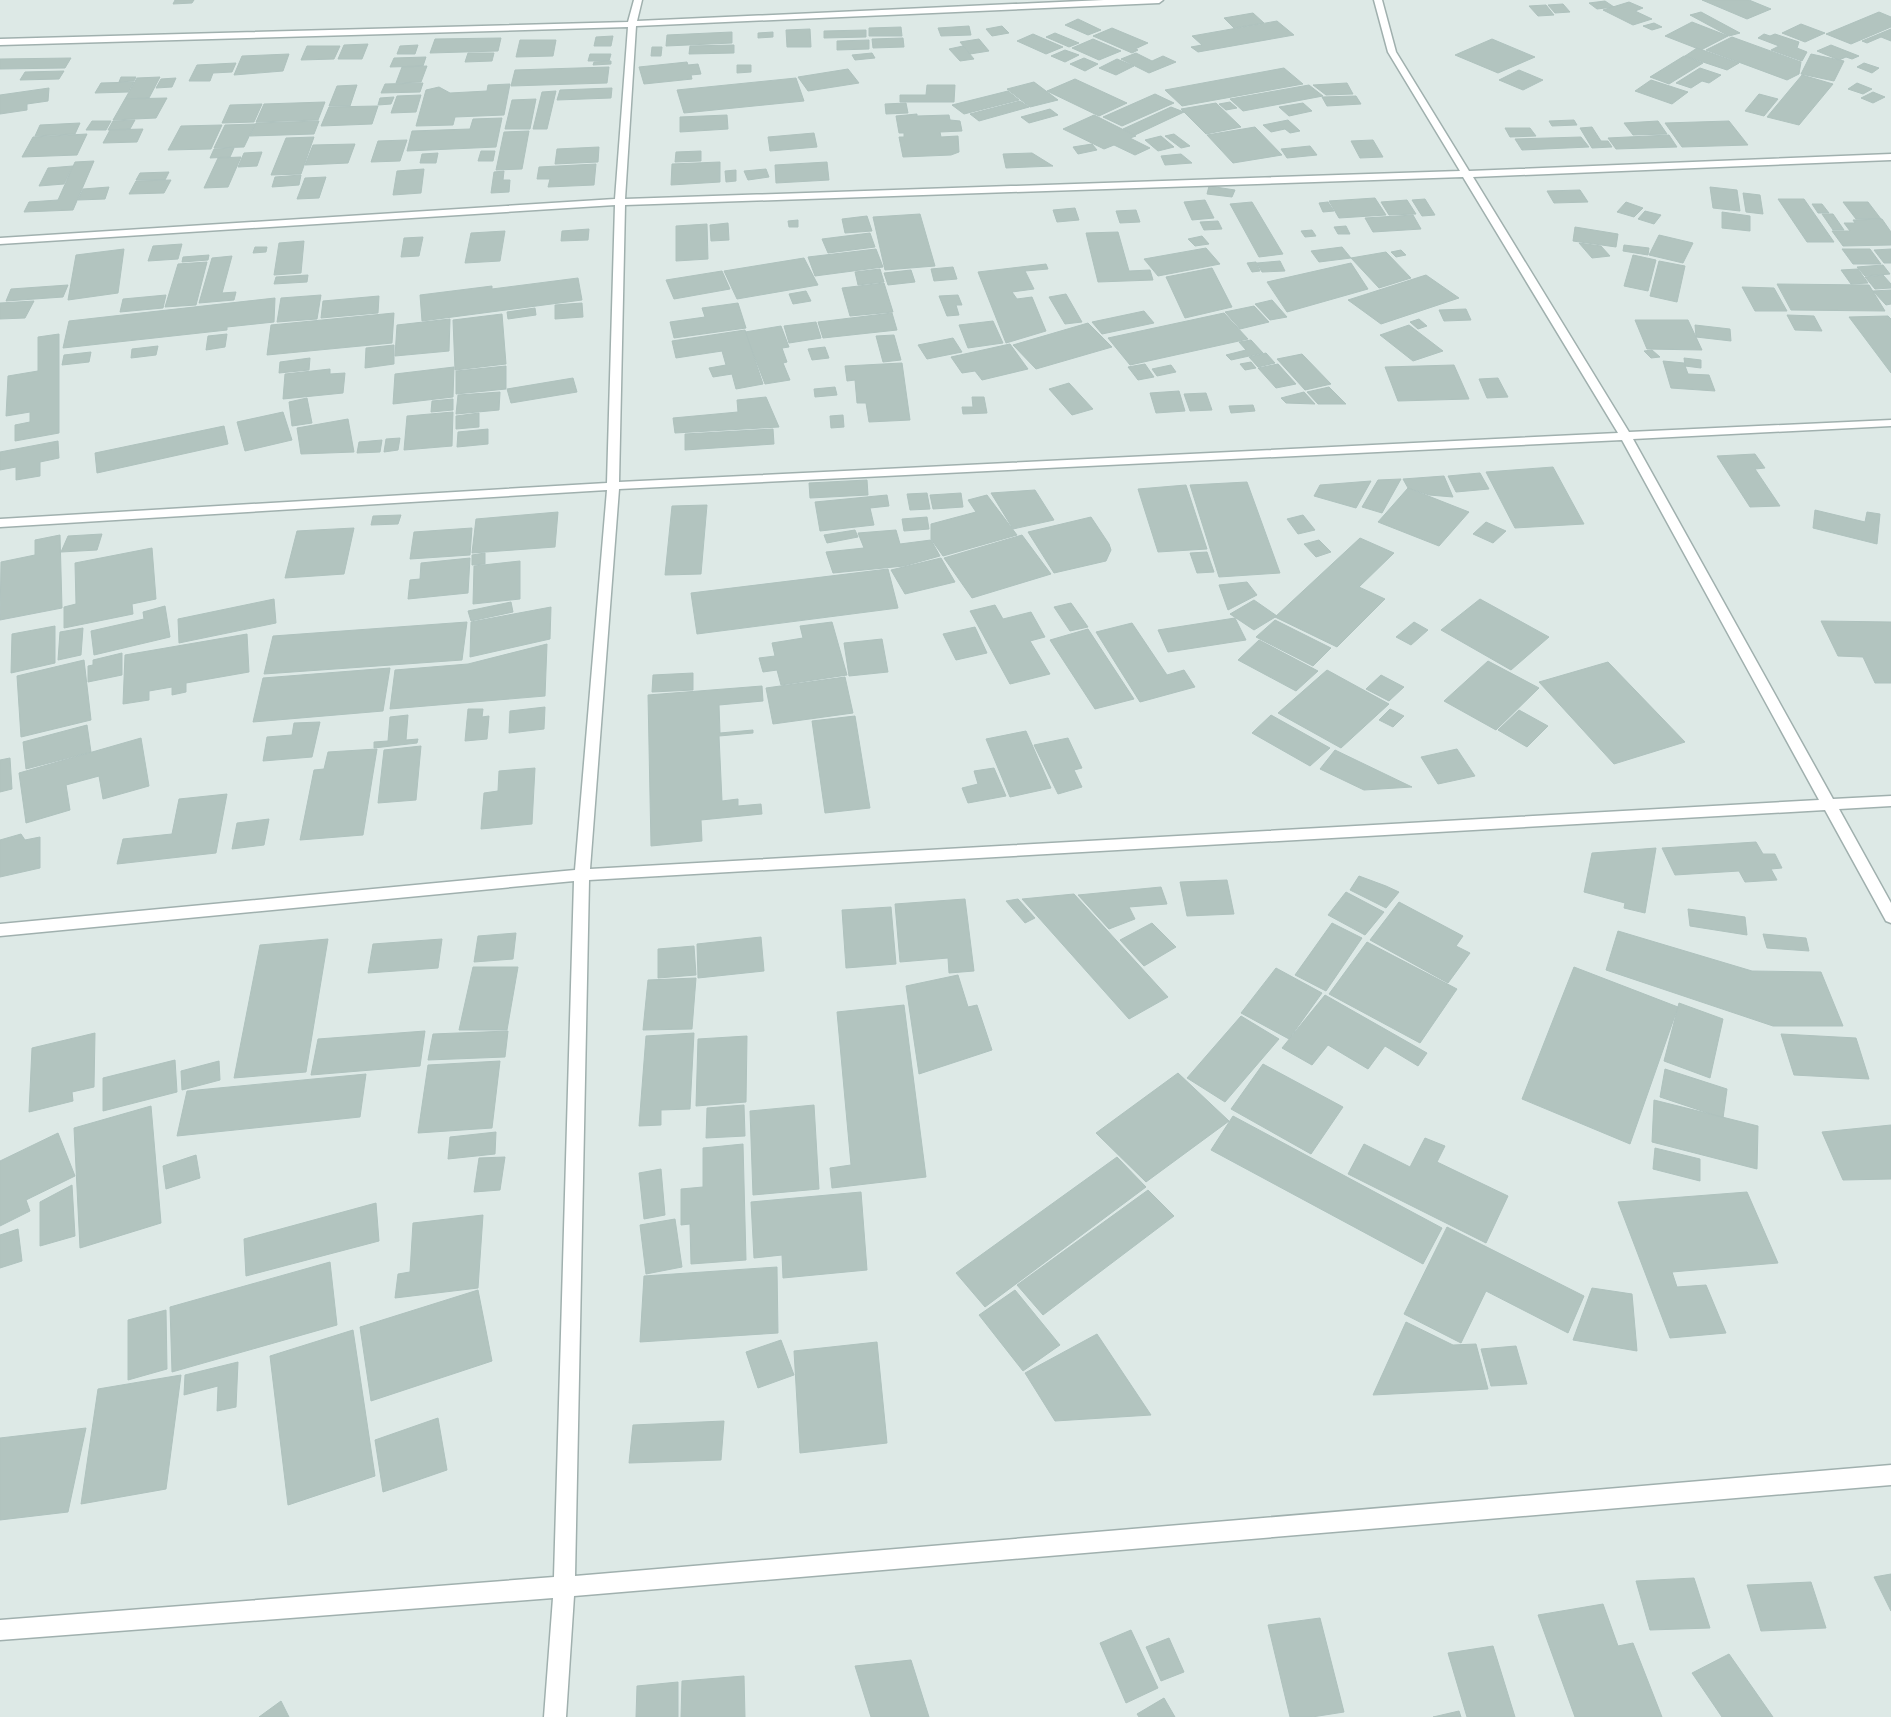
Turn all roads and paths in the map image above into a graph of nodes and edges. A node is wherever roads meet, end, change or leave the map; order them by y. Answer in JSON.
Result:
{"nodes":[{"id":1,"x":638,"y":0,"type":"edge"},
{"id":2,"x":1159,"y":0,"type":"edge"},
{"id":3,"x":1378,"y":0,"type":"edge"},
{"id":4,"x":632,"y":24,"type":"junction"},
{"id":5,"x":0,"y":42,"type":"edge"},
{"id":6,"x":1891,"y":157,"type":"edge"},
{"id":7,"x":1466,"y":174,"type":"junction"},
{"id":8,"x":620,"y":202,"type":"junction"},
{"id":9,"x":0,"y":241,"type":"edge"},
{"id":10,"x":1891,"y":423,"type":"edge"},
{"id":11,"x":1626,"y":436,"type":"junction"},
{"id":12,"x":613,"y":486,"type":"junction"},
{"id":13,"x":0,"y":523,"type":"edge"},
{"id":14,"x":1891,"y":800,"type":"edge"},
{"id":15,"x":1828,"y":804,"type":"junction"},
{"id":16,"x":582,"y":875,"type":"junction"},
{"id":17,"x":1891,"y":917,"type":"edge"},
{"id":18,"x":0,"y":930,"type":"edge"},
{"id":19,"x":1891,"y":1475,"type":"edge"},
{"id":20,"x":564,"y":1588,"type":"junction"},
{"id":21,"x":0,"y":1630,"type":"edge"},
{"id":22,"x":555,"y":1717,"type":"edge"}],
"edges":[{"from":1,"to":4,"type":"street"},
{"from":2,"to":4,"type":"street"},
{"from":3,"to":7,"type":"street"},
{"from":4,"to":5,"type":"street"},
{"from":4,"to":8,"type":"street"},
{"from":6,"to":7,"type":"street"},
{"from":7,"to":8,"type":"street"},
{"from":7,"to":11,"type":"street"},
{"from":8,"to":9,"type":"street"},
{"from":8,"to":12,"type":"street"},
{"from":10,"to":11,"type":"street"},
{"from":11,"to":12,"type":"street"},
{"from":11,"to":15,"type":"street"},
{"from":12,"to":13,"type":"street"},
{"from":12,"to":16,"type":"street"},
{"from":14,"to":15,"type":"street"},
{"from":15,"to":16,"type":"street"},
{"from":15,"to":17,"type":"street"},
{"from":16,"to":18,"type":"street"},
{"from":16,"to":20,"type":"street"},
{"from":19,"to":20,"type":"street"},
{"from":20,"to":21,"type":"street"},
{"from":20,"to":22,"type":"street"}]}
